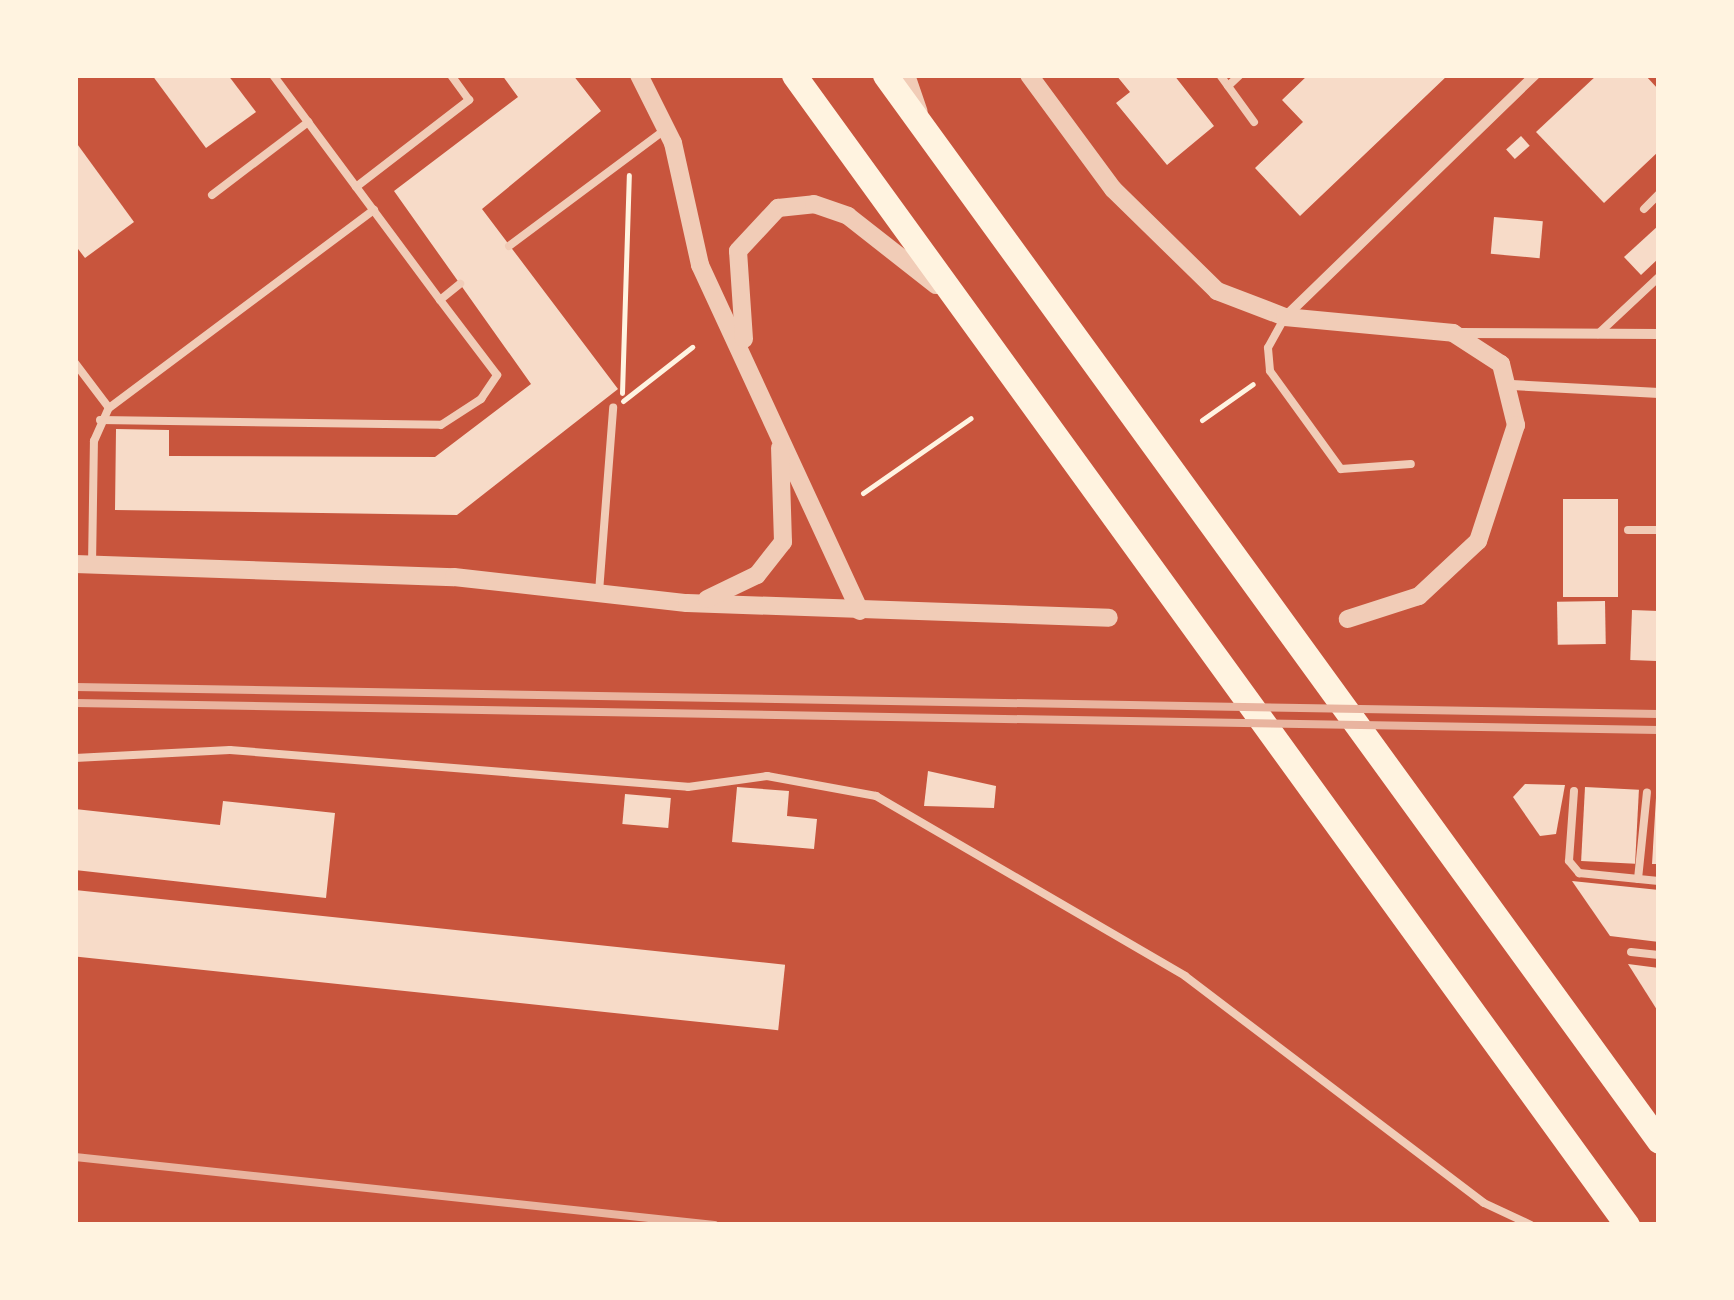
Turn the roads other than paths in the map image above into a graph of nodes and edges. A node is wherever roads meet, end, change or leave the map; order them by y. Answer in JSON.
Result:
{"nodes":[{"id":1,"x":273,"y":75,"type":"edge"},
{"id":2,"x":450,"y":75,"type":"edge"},
{"id":3,"x":639,"y":75,"type":"edge"},
{"id":4,"x":794,"y":75,"type":"edge"},
{"id":5,"x":884,"y":75,"type":"edge"},
{"id":6,"x":906,"y":75,"type":"edge"},
{"id":7,"x":1029,"y":75,"type":"edge"},
{"id":8,"x":1220,"y":75,"type":"edge"},
{"id":9,"x":1240,"y":75,"type":"edge"},
{"id":10,"x":1534,"y":75,"type":"edge"},
{"id":11,"x":1228,"y":86,"type":"junction"},
{"id":12,"x":308,"y":122,"type":"junction"},
{"id":13,"x":1254,"y":122,"type":"dead end"},
{"id":14,"x":667,"y":128,"type":"junction"},
{"id":15,"x":927,"y":136,"type":"junction"},
{"id":16,"x":356,"y":187,"type":"junction"},
{"id":17,"x":1659,"y":194,"type":"edge"},
{"id":18,"x":212,"y":195,"type":"dead end"},
{"id":19,"x":1644,"y":209,"type":"dead end"},
{"id":20,"x":374,"y":210,"type":"junction"},
{"id":21,"x":509,"y":246,"type":"dead end"},
{"id":22,"x":1659,"y":278,"type":"edge"},
{"id":23,"x":460,"y":284,"type":"dead end"},
{"id":24,"x":440,"y":300,"type":"junction"},
{"id":25,"x":954,"y":302,"type":"junction"},
{"id":26,"x":1286,"y":317,"type":"junction"},
{"id":27,"x":1453,"y":333,"type":"junction"},
{"id":28,"x":1598,"y":334,"type":"junction"},
{"id":29,"x":1659,"y":334,"type":"edge"},
{"id":30,"x":75,"y":363,"type":"edge"},
{"id":31,"x":750,"y":364,"type":"junction"},
{"id":32,"x":1512,"y":385,"type":"junction"},
{"id":33,"x":1659,"y":393,"type":"edge"},
{"id":34,"x":109,"y":408,"type":"junction"},
{"id":35,"x":613,"y":408,"type":"road end"},
{"id":36,"x":100,"y":420,"type":"junction"},
{"id":37,"x":776,"y":423,"type":"junction"},
{"id":38,"x":1411,"y":464,"type":"dead end"},
{"id":39,"x":1628,"y":530,"type":"dead end"},
{"id":40,"x":1659,"y":530,"type":"edge"},
{"id":41,"x":84,"y":565,"type":"edge"},
{"id":42,"x":599,"y":592,"type":"junction"},
{"id":43,"x":686,"y":603,"type":"junction"},
{"id":44,"x":860,"y":612,"type":"junction"},
{"id":45,"x":1109,"y":618,"type":"dead end"},
{"id":46,"x":1348,"y":619,"type":"dead end"},
{"id":47,"x":75,"y":758,"type":"edge"},
{"id":48,"x":1574,"y":791,"type":"dead end"},
{"id":49,"x":1646,"y":792,"type":"dead end"},
{"id":50,"x":1638,"y":879,"type":"junction"},
{"id":51,"x":1659,"y":881,"type":"edge"},
{"id":52,"x":1631,"y":952,"type":"dead end"},
{"id":53,"x":1659,"y":955,"type":"edge"},
{"id":54,"x":1659,"y":1142,"type":"edge"},
{"id":55,"x":1531,"y":1225,"type":"edge"},
{"id":56,"x":1627,"y":1225,"type":"edge"}],
"edges":[{"from":1,"to":12,"type":"lane"},
{"from":2,"to":16,"type":"lane"},
{"from":3,"to":14,"type":"street"},
{"from":4,"to":25,"type":"main road"},
{"from":5,"to":15,"type":"main road"},
{"from":6,"to":15,"type":"street"},
{"from":7,"to":26,"type":"street"},
{"from":8,"to":11,"type":"lane"},
{"from":9,"to":11,"type":"lane"},
{"from":10,"to":26,"type":"street"},
{"from":11,"to":13,"type":"lane"},
{"from":12,"to":16,"type":"lane"},
{"from":12,"to":18,"type":"lane"},
{"from":14,"to":21,"type":"lane"},
{"from":14,"to":31,"type":"street"},
{"from":15,"to":54,"type":"main road"},
{"from":16,"to":20,"type":"lane"},
{"from":17,"to":19,"type":"lane"},
{"from":20,"to":24,"type":"lane"},
{"from":20,"to":34,"type":"lane"},
{"from":22,"to":28,"type":"lane"},
{"from":23,"to":24,"type":"lane"},
{"from":24,"to":36,"type":"lane"},
{"from":25,"to":31,"type":"street"},
{"from":25,"to":56,"type":"main road"},
{"from":26,"to":27,"type":"street"},
{"from":26,"to":38,"type":"lane"},
{"from":27,"to":28,"type":"street"},
{"from":27,"to":32,"type":"street"},
{"from":28,"to":29,"type":"street"},
{"from":30,"to":34,"type":"lane"},
{"from":31,"to":37,"type":"street"},
{"from":32,"to":33,"type":"street"},
{"from":32,"to":46,"type":"street"},
{"from":34,"to":36,"type":"lane"},
{"from":35,"to":42,"type":"lane"},
{"from":36,"to":41,"type":"lane"},
{"from":37,"to":43,"type":"street"},
{"from":37,"to":44,"type":"street"},
{"from":39,"to":40,"type":"lane"},
{"from":41,"to":42,"type":"street"},
{"from":42,"to":43,"type":"street"},
{"from":43,"to":44,"type":"street"},
{"from":44,"to":45,"type":"street"},
{"from":47,"to":55,"type":"lane"},
{"from":48,"to":50,"type":"lane"},
{"from":49,"to":50,"type":"lane"},
{"from":50,"to":51,"type":"lane"},
{"from":52,"to":53,"type":"lane"}]}
